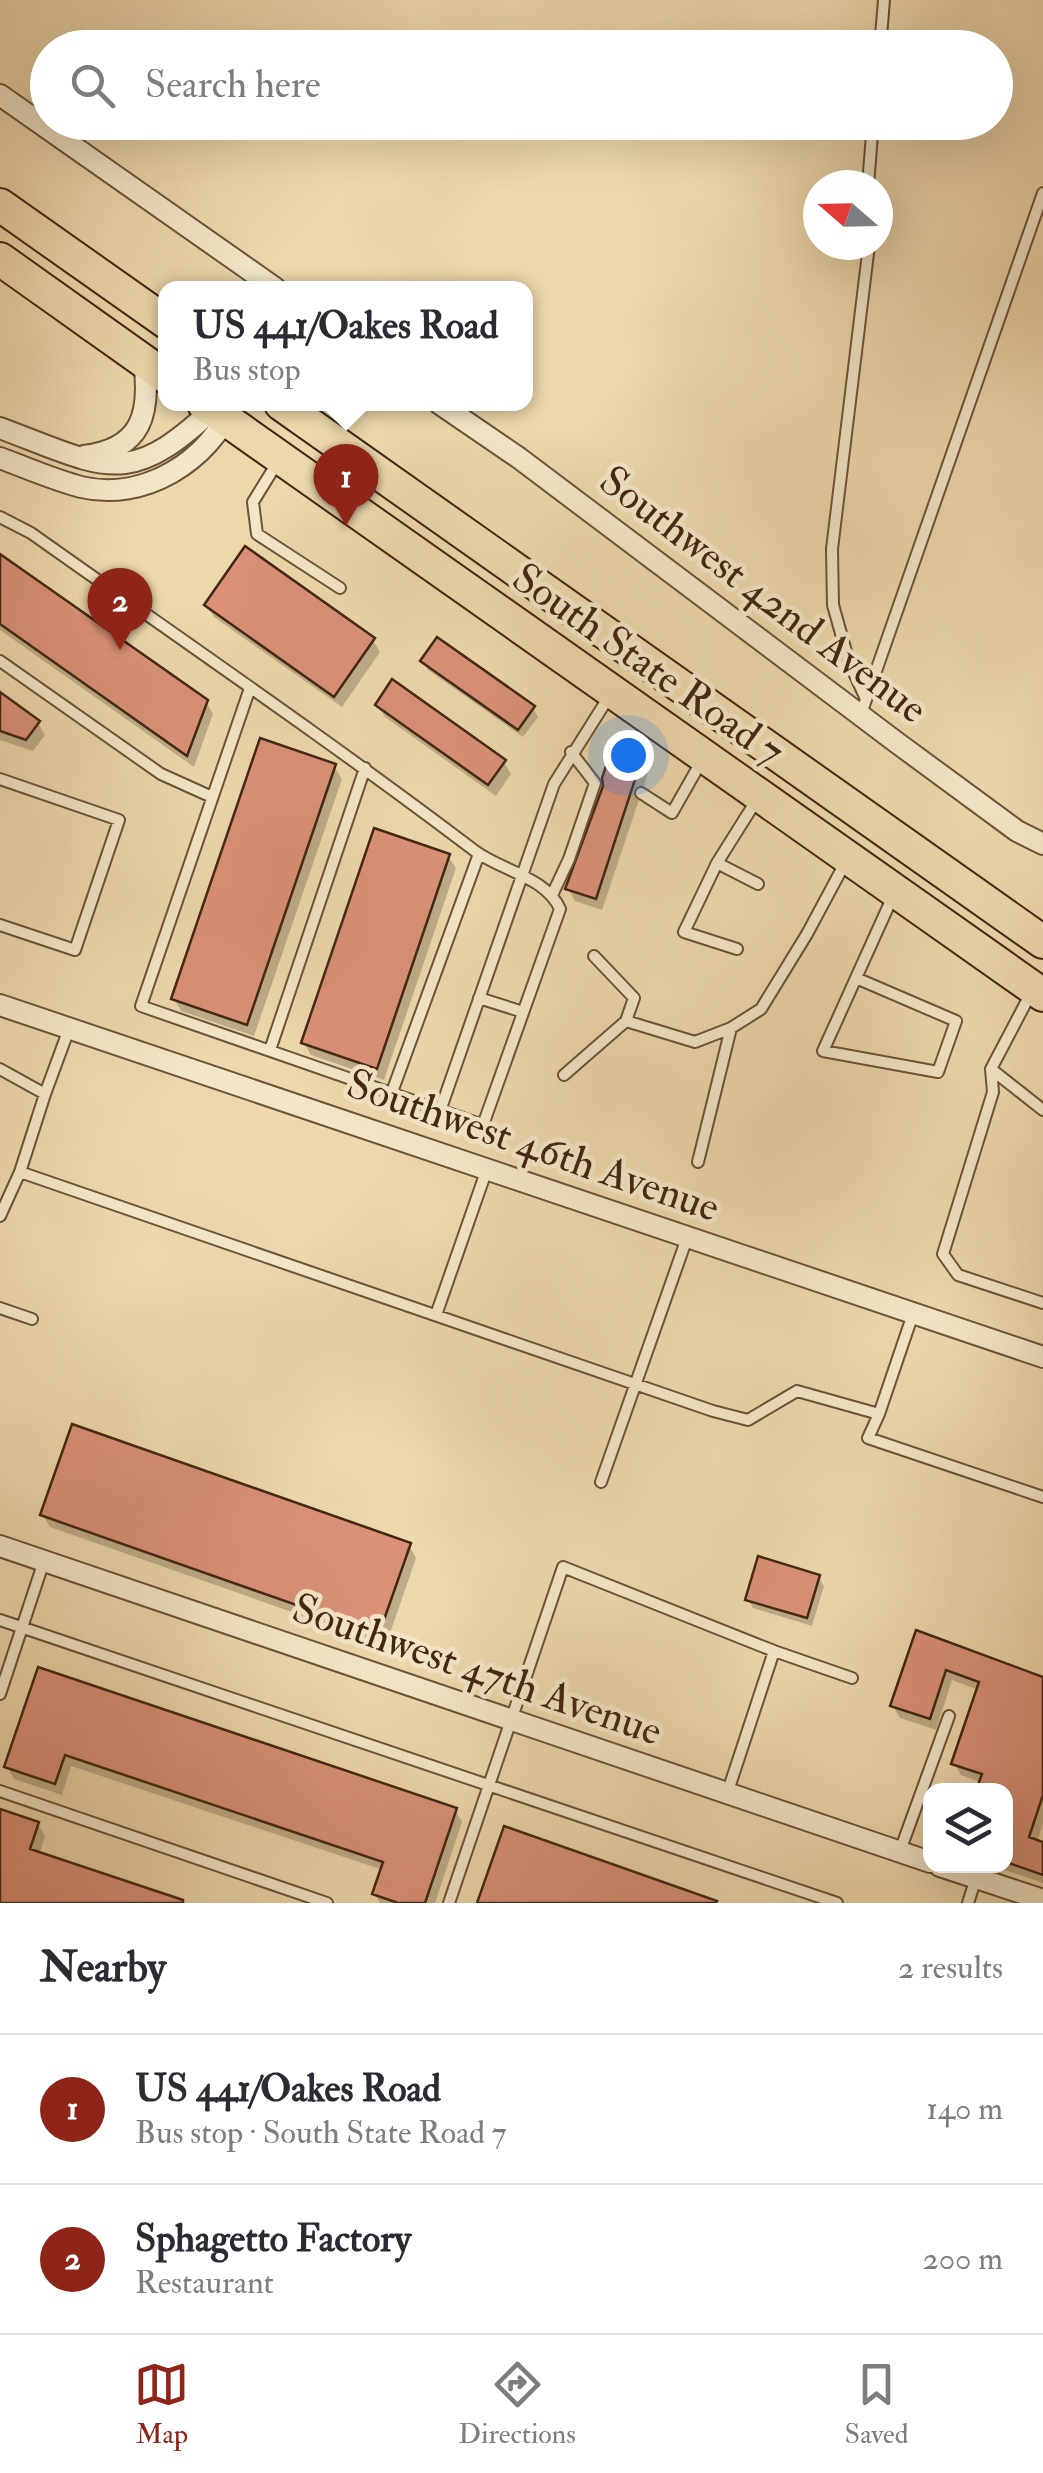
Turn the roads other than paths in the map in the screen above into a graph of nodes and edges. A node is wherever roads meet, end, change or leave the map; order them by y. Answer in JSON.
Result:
{"nodes":[{"id":1,"x":884,"y":0,"type":"edge"},
{"id":2,"x":882,"y":30,"type":"edge"},
{"id":3,"x":0,"y":95,"type":"edge"},
{"id":4,"x":30,"y":116,"type":"edge"},
{"id":5,"x":64,"y":140,"type":"edge"},
{"id":6,"x":872,"y":140,"type":"edge"},
{"id":7,"x":869,"y":170,"type":"edge"},
{"id":8,"x":1043,"y":193,"type":"edge"},
{"id":9,"x":0,"y":205,"type":"edge"},
{"id":10,"x":0,"y":260,"type":"edge"},
{"id":11,"x":867,"y":260,"type":"edge"},
{"id":12,"x":265,"y":281,"type":"edge"},
{"id":13,"x":158,"y":316,"type":"edge"},
{"id":14,"x":155,"y":369,"type":"edge"},
{"id":15,"x":215,"y":411,"type":"edge"},
{"id":16,"x":218,"y":411,"type":"edge"},
{"id":17,"x":223,"y":411,"type":"edge"},
{"id":18,"x":291,"y":411,"type":"edge"},
{"id":19,"x":450,"y":411,"type":"edge"},
{"id":20,"x":0,"y":428,"type":"edge"},
{"id":21,"x":77,"y":457,"type":"junction"},
{"id":22,"x":0,"y":458,"type":"edge"},
{"id":23,"x":280,"y":458,"type":"junction"},
{"id":24,"x":0,"y":517,"type":"edge"},
{"id":25,"x":340,"y":588,"type":"dead end"},
{"id":26,"x":0,"y":660,"type":"edge"},
{"id":27,"x":250,"y":688,"type":"junction"},
{"id":28,"x":612,"y":692,"type":"junction"},
{"id":29,"x":692,"y":693,"type":"junction"},
{"id":30,"x":864,"y":707,"type":"junction"},
{"id":31,"x":572,"y":752,"type":"junction"},
{"id":32,"x":704,"y":757,"type":"junction"},
{"id":33,"x":365,"y":768,"type":"junction"},
{"id":34,"x":0,"y":779,"type":"edge"},
{"id":35,"x":640,"y":793,"type":"dead end"},
{"id":36,"x":760,"y":796,"type":"junction"},
{"id":37,"x":212,"y":797,"type":"junction"},
{"id":38,"x":1043,"y":844,"type":"edge"},
{"id":39,"x":479,"y":854,"type":"junction"},
{"id":40,"x":848,"y":858,"type":"junction"},
{"id":41,"x":717,"y":863,"type":"junction"},
{"id":42,"x":521,"y":876,"type":"junction"},
{"id":43,"x":758,"y":884,"type":"dead end"},
{"id":44,"x":895,"y":891,"type":"junction"},
{"id":45,"x":553,"y":892,"type":"junction"},
{"id":46,"x":0,"y":925,"type":"edge"},
{"id":47,"x":1043,"y":942,"type":"edge"},
{"id":48,"x":736,"y":949,"type":"dead end"},
{"id":49,"x":594,"y":956,"type":"dead end"},
{"id":50,"x":856,"y":978,"type":"junction"},
{"id":51,"x":1040,"y":987,"type":"edge"},
{"id":52,"x":479,"y":998,"type":"junction"},
{"id":53,"x":0,"y":1005,"type":"edge"},
{"id":54,"x":523,"y":1012,"type":"junction"},
{"id":55,"x":626,"y":1021,"type":"junction"},
{"id":56,"x":731,"y":1028,"type":"junction"},
{"id":57,"x":69,"y":1029,"type":"junction"},
{"id":58,"x":270,"y":1050,"type":"junction"},
{"id":59,"x":0,"y":1069,"type":"edge"},
{"id":60,"x":992,"y":1069,"type":"junction"},
{"id":61,"x":564,"y":1076,"type":"dead end"},
{"id":62,"x":392,"y":1092,"type":"junction"},
{"id":63,"x":45,"y":1094,"type":"junction"},
{"id":64,"x":441,"y":1108,"type":"junction"},
{"id":65,"x":1043,"y":1110,"type":"edge"},
{"id":66,"x":698,"y":1162,"type":"dead end"},
{"id":67,"x":487,"y":1170,"type":"junction"},
{"id":68,"x":20,"y":1172,"type":"junction"},
{"id":69,"x":0,"y":1217,"type":"edge"},
{"id":70,"x":687,"y":1237,"type":"junction"},
{"id":71,"x":1043,"y":1303,"type":"edge"},
{"id":72,"x":0,"y":1308,"type":"edge"},
{"id":73,"x":913,"y":1313,"type":"junction"},
{"id":74,"x":436,"y":1315,"type":"junction"},
{"id":75,"x":32,"y":1318,"type":"dead end"},
{"id":76,"x":1043,"y":1357,"type":"edge"},
{"id":77,"x":636,"y":1384,"type":"junction"},
{"id":78,"x":879,"y":1414,"type":"junction"},
{"id":79,"x":601,"y":1482,"type":"dead end"},
{"id":80,"x":1043,"y":1497,"type":"edge"},
{"id":81,"x":0,"y":1546,"type":"edge"},
{"id":82,"x":44,"y":1561,"type":"junction"},
{"id":83,"x":0,"y":1620,"type":"edge"},
{"id":84,"x":22,"y":1628,"type":"junction"},
{"id":85,"x":774,"y":1651,"type":"junction"},
{"id":86,"x":852,"y":1678,"type":"dead end"},
{"id":87,"x":0,"y":1694,"type":"edge"},
{"id":88,"x":949,"y":1716,"type":"dead end"},
{"id":89,"x":510,"y":1721,"type":"junction"},
{"id":90,"x":488,"y":1785,"type":"junction"},
{"id":91,"x":0,"y":1791,"type":"edge"},
{"id":92,"x":727,"y":1794,"type":"junction"},
{"id":93,"x":900,"y":1852,"type":"junction"},
{"id":94,"x":923,"y":1860,"type":"edge"},
{"id":95,"x":961,"y":1873,"type":"edge"},
{"id":96,"x":976,"y":1878,"type":"junction"},
{"id":97,"x":1043,"y":1900,"type":"edge"},
{"id":98,"x":327,"y":1903,"type":"edge"},
{"id":99,"x":449,"y":1903,"type":"edge"},
{"id":100,"x":837,"y":1903,"type":"edge"},
{"id":101,"x":968,"y":1903,"type":"edge"}],
"edges":[{"from":1,"to":2,"type":"lane"},
{"from":3,"to":4,"type":"street"},
{"from":5,"to":12,"type":"street"},
{"from":6,"to":7,"type":"lane"},
{"from":8,"to":30,"type":"lane"},
{"from":9,"to":13,"type":"main road"},
{"from":10,"to":14,"type":"main road"},
{"from":11,"to":30,"type":"lane"},
{"from":14,"to":21,"type":"street"},
{"from":15,"to":21,"type":"street"},
{"from":16,"to":22,"type":"street"},
{"from":17,"to":23,"type":"main road","name":"South State Road 7"},
{"from":18,"to":29,"type":"main road","name":"South State Road 7"},
{"from":19,"to":30,"type":"street","name":"Southwest 42nd Avenue"},
{"from":20,"to":21,"type":"street"},
{"from":23,"to":25,"type":"lane"},
{"from":23,"to":28,"type":"main road","name":"South State Road 7"},
{"from":24,"to":27,"type":"lane"},
{"from":26,"to":37,"type":"lane"},
{"from":27,"to":33,"type":"lane"},
{"from":27,"to":37,"type":"lane"},
{"from":28,"to":29,"type":"main road"},
{"from":28,"to":31,"type":"lane"},
{"from":28,"to":32,"type":"main road","name":"South State Road 7"},
{"from":29,"to":47,"type":"main road","name":"South State Road 7"},
{"from":30,"to":38,"type":"street","name":"Southwest 42nd Avenue"},
{"from":31,"to":42,"type":"lane"},
{"from":31,"to":45,"type":"lane"},
{"from":32,"to":35,"type":"lane"},
{"from":32,"to":36,"type":"main road","name":"South State Road 7"},
{"from":33,"to":39,"type":"lane"},
{"from":33,"to":58,"type":"lane"},
{"from":34,"to":46,"type":"lane"},
{"from":36,"to":40,"type":"main road","name":"South State Road 7"},
{"from":36,"to":41,"type":"lane"},
{"from":37,"to":58,"type":"lane"},
{"from":39,"to":42,"type":"lane"},
{"from":39,"to":62,"type":"lane"},
{"from":40,"to":44,"type":"main road","name":"South State Road 7"},
{"from":40,"to":56,"type":"lane"},
{"from":41,"to":43,"type":"lane"},
{"from":41,"to":48,"type":"lane"},
{"from":42,"to":45,"type":"lane"},
{"from":42,"to":52,"type":"lane"},
{"from":44,"to":50,"type":"lane"},
{"from":44,"to":51,"type":"main road","name":"South State Road 7"},
{"from":45,"to":54,"type":"lane"},
{"from":49,"to":55,"type":"lane"},
{"from":50,"to":50,"type":"lane"},
{"from":51,"to":60,"type":"lane"},
{"from":52,"to":54,"type":"lane"},
{"from":52,"to":64,"type":"lane"},
{"from":53,"to":57,"type":"street","name":"Southwest 46th Avenue"},
{"from":54,"to":64,"type":"lane"},
{"from":55,"to":56,"type":"lane"},
{"from":55,"to":61,"type":"lane"},
{"from":56,"to":66,"type":"lane"},
{"from":57,"to":63,"type":"lane"},
{"from":57,"to":67,"type":"street","name":"Southwest 46th Avenue"},
{"from":58,"to":62,"type":"lane"},
{"from":59,"to":63,"type":"lane"},
{"from":60,"to":65,"type":"lane"},
{"from":60,"to":71,"type":"lane"},
{"from":62,"to":64,"type":"lane"},
{"from":63,"to":68,"type":"lane"},
{"from":67,"to":70,"type":"street","name":"Southwest 46th Avenue"},
{"from":67,"to":74,"type":"lane"},
{"from":68,"to":69,"type":"lane"},
{"from":68,"to":74,"type":"lane"},
{"from":70,"to":73,"type":"street","name":"Southwest 46th Avenue"},
{"from":70,"to":77,"type":"lane"},
{"from":72,"to":75,"type":"lane"},
{"from":73,"to":76,"type":"street","name":"Southwest 46th Avenue"},
{"from":73,"to":78,"type":"lane"},
{"from":74,"to":77,"type":"lane"},
{"from":77,"to":78,"type":"lane"},
{"from":77,"to":79,"type":"lane"},
{"from":78,"to":80,"type":"lane"},
{"from":81,"to":82,"type":"street","name":"Southwest 47th Avenue"},
{"from":82,"to":84,"type":"lane"},
{"from":82,"to":89,"type":"street","name":"Southwest 47th Avenue"},
{"from":83,"to":84,"type":"lane"},
{"from":84,"to":87,"type":"lane"},
{"from":84,"to":90,"type":"lane"},
{"from":85,"to":86,"type":"lane"},
{"from":85,"to":89,"type":"lane"},
{"from":85,"to":92,"type":"lane"},
{"from":88,"to":93,"type":"lane"},
{"from":89,"to":90,"type":"lane"},
{"from":89,"to":92,"type":"street","name":"Southwest 47th Avenue"},
{"from":90,"to":99,"type":"lane"},
{"from":90,"to":100,"type":"lane"},
{"from":91,"to":98,"type":"lane"},
{"from":92,"to":93,"type":"street","name":"Southwest 47th Avenue"},
{"from":93,"to":94,"type":"street","name":"Southwest 47th Avenue"},
{"from":95,"to":96,"type":"street"},
{"from":96,"to":97,"type":"street"},
{"from":96,"to":101,"type":"lane"}]}
